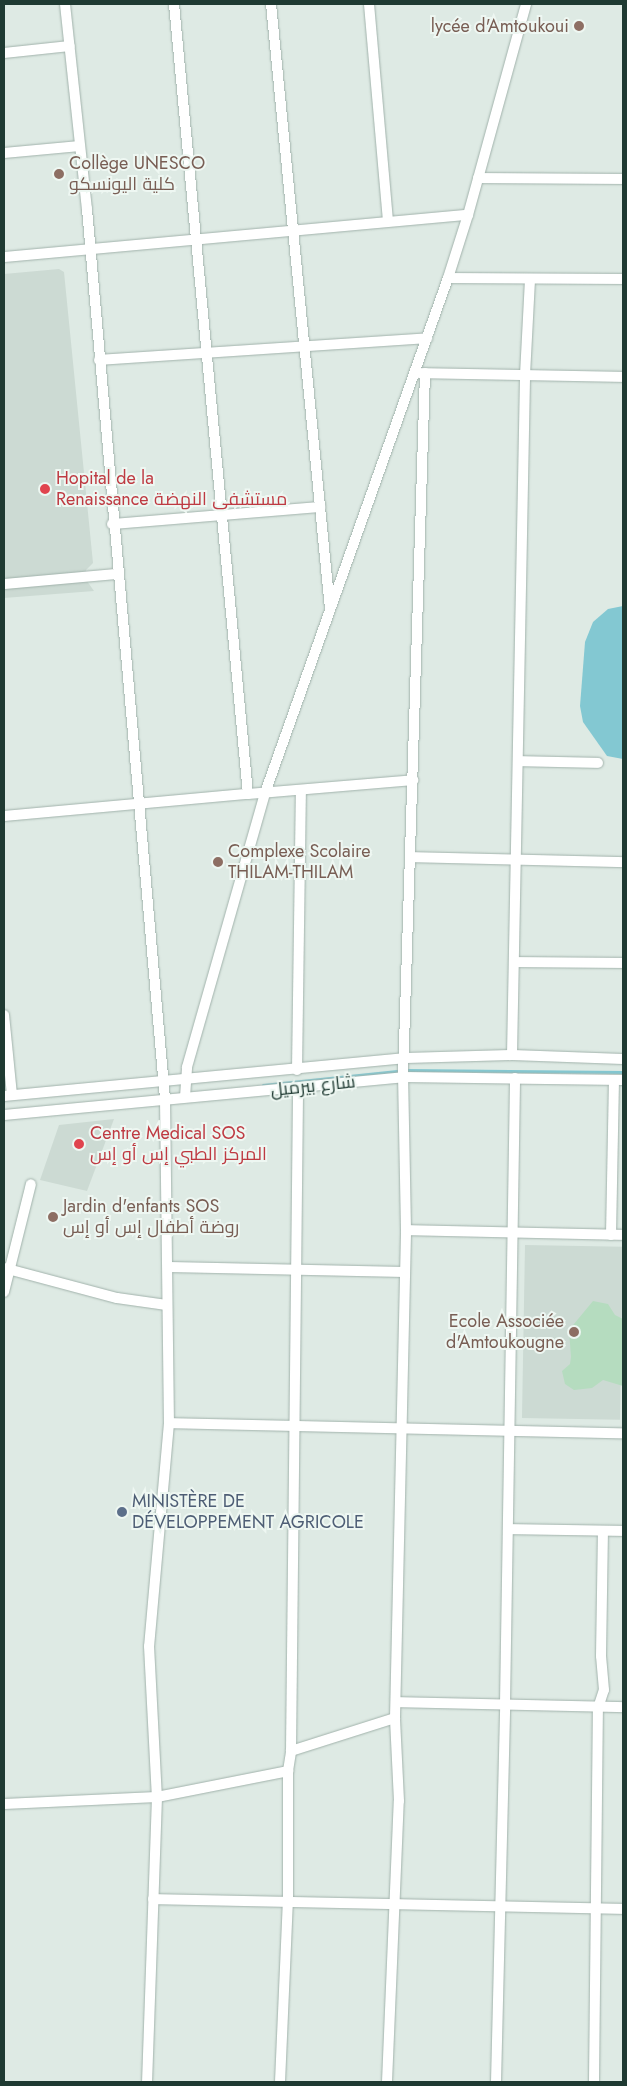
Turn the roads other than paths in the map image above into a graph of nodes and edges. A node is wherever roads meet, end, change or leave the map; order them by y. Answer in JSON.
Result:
{"nodes":[{"id":1,"x":66,"y":4,"type":"edge"},
{"id":2,"x":174,"y":4,"type":"edge"},
{"id":3,"x":271,"y":4,"type":"edge"},
{"id":4,"x":369,"y":4,"type":"edge"},
{"id":5,"x":526,"y":4,"type":"edge"},
{"id":6,"x":70,"y":46,"type":"junction"},
{"id":7,"x":4,"y":53,"type":"edge"},
{"id":8,"x":80,"y":146,"type":"junction"},
{"id":9,"x":4,"y":153,"type":"edge"},
{"id":10,"x":478,"y":178,"type":"junction"},
{"id":11,"x":623,"y":179,"type":"edge"},
{"id":12,"x":468,"y":215,"type":"junction"},
{"id":13,"x":388,"y":221,"type":"junction"},
{"id":14,"x":294,"y":229,"type":"junction"},
{"id":15,"x":195,"y":237,"type":"junction"},
{"id":16,"x":90,"y":248,"type":"junction"},
{"id":17,"x":4,"y":257,"type":"edge"},
{"id":18,"x":448,"y":278,"type":"junction"},
{"id":19,"x":623,"y":279,"type":"edge"},
{"id":20,"x":530,"y":280,"type":"junction"},
{"id":21,"x":427,"y":338,"type":"junction"},
{"id":22,"x":305,"y":346,"type":"junction"},
{"id":23,"x":208,"y":354,"type":"junction"},
{"id":24,"x":99,"y":360,"type":"junction"},
{"id":25,"x":420,"y":373,"type":"junction"},
{"id":26,"x":525,"y":376,"type":"junction"},
{"id":27,"x":623,"y":377,"type":"edge"},
{"id":28,"x":320,"y":507,"type":"junction"},
{"id":29,"x":222,"y":516,"type":"junction"},
{"id":30,"x":112,"y":524,"type":"junction"},
{"id":31,"x":117,"y":574,"type":"junction"},
{"id":32,"x":4,"y":584,"type":"edge"},
{"id":33,"x":330,"y":613,"type":"junction"},
{"id":34,"x":518,"y":761,"type":"junction"},
{"id":35,"x":598,"y":763,"type":"dead end"},
{"id":36,"x":413,"y":780,"type":"junction"},
{"id":37,"x":301,"y":790,"type":"junction"},
{"id":38,"x":265,"y":793,"type":"junction"},
{"id":39,"x":248,"y":794,"type":"junction"},
{"id":40,"x":139,"y":804,"type":"junction"},
{"id":41,"x":4,"y":816,"type":"edge"},
{"id":42,"x":411,"y":857,"type":"junction"},
{"id":43,"x":516,"y":859,"type":"junction"},
{"id":44,"x":623,"y":862,"type":"edge"},
{"id":45,"x":514,"y":962,"type":"junction"},
{"id":46,"x":623,"y":963,"type":"edge"},
{"id":47,"x":4,"y":1015,"type":"edge"},
{"id":48,"x":512,"y":1055,"type":"junction"},
{"id":49,"x":406,"y":1058,"type":"junction"},
{"id":50,"x":623,"y":1059,"type":"edge"},
{"id":51,"x":297,"y":1070,"type":"junction"},
{"id":52,"x":403,"y":1077,"type":"junction"},
{"id":53,"x":514,"y":1078,"type":"junction"},
{"id":54,"x":184,"y":1080,"type":"junction"},
{"id":55,"x":618,"y":1080,"type":"edge"},
{"id":56,"x":164,"y":1082,"type":"junction"},
{"id":57,"x":298,"y":1089,"type":"junction"},
{"id":58,"x":8,"y":1096,"type":"edge"},
{"id":59,"x":185,"y":1096,"type":"junction"},
{"id":60,"x":165,"y":1099,"type":"junction"},
{"id":61,"x":4,"y":1115,"type":"edge"},
{"id":62,"x":32,"y":1184,"type":"dead end"},
{"id":63,"x":406,"y":1230,"type":"junction"},
{"id":64,"x":512,"y":1235,"type":"junction"},
{"id":65,"x":611,"y":1235,"type":"junction"},
{"id":66,"x":623,"y":1236,"type":"edge"},
{"id":67,"x":169,"y":1267,"type":"junction"},
{"id":68,"x":7,"y":1269,"type":"edge"},
{"id":69,"x":298,"y":1272,"type":"junction"},
{"id":70,"x":405,"y":1272,"type":"junction"},
{"id":71,"x":4,"y":1292,"type":"edge"},
{"id":72,"x":167,"y":1304,"type":"junction"},
{"id":73,"x":169,"y":1423,"type":"junction"},
{"id":74,"x":296,"y":1427,"type":"junction"},
{"id":75,"x":402,"y":1429,"type":"junction"},
{"id":76,"x":510,"y":1430,"type":"junction"},
{"id":77,"x":623,"y":1433,"type":"edge"},
{"id":78,"x":508,"y":1529,"type":"junction"},
{"id":79,"x":604,"y":1531,"type":"junction"},
{"id":80,"x":623,"y":1531,"type":"edge"},
{"id":81,"x":396,"y":1702,"type":"junction"},
{"id":82,"x":505,"y":1704,"type":"junction"},
{"id":83,"x":623,"y":1707,"type":"edge"},
{"id":84,"x":598,"y":1708,"type":"junction"},
{"id":85,"x":395,"y":1718,"type":"junction"},
{"id":86,"x":291,"y":1751,"type":"junction"},
{"id":87,"x":288,"y":1771,"type":"junction"},
{"id":88,"x":157,"y":1797,"type":"junction"},
{"id":89,"x":4,"y":1804,"type":"edge"},
{"id":90,"x":153,"y":1899,"type":"junction"},
{"id":91,"x":288,"y":1899,"type":"junction"},
{"id":92,"x":396,"y":1904,"type":"junction"},
{"id":93,"x":498,"y":1906,"type":"junction"},
{"id":94,"x":598,"y":1908,"type":"junction"},
{"id":95,"x":623,"y":1909,"type":"edge"},
{"id":96,"x":147,"y":2082,"type":"edge"},
{"id":97,"x":280,"y":2082,"type":"edge"},
{"id":98,"x":387,"y":2082,"type":"edge"},
{"id":99,"x":496,"y":2082,"type":"edge"},
{"id":100,"x":594,"y":2082,"type":"edge"}],
"edges":[{"from":1,"to":6,"type":"street"},
{"from":2,"to":15,"type":"street"},
{"from":3,"to":14,"type":"street"},
{"from":4,"to":13,"type":"street"},
{"from":5,"to":10,"type":"street"},
{"from":6,"to":7,"type":"street"},
{"from":6,"to":8,"type":"street"},
{"from":8,"to":9,"type":"street"},
{"from":8,"to":16,"type":"street"},
{"from":10,"to":11,"type":"street"},
{"from":10,"to":12,"type":"street"},
{"from":12,"to":13,"type":"street"},
{"from":12,"to":18,"type":"street"},
{"from":13,"to":14,"type":"street"},
{"from":14,"to":15,"type":"street"},
{"from":14,"to":22,"type":"street"},
{"from":15,"to":16,"type":"street"},
{"from":15,"to":23,"type":"street"},
{"from":16,"to":17,"type":"street"},
{"from":16,"to":24,"type":"street"},
{"from":18,"to":20,"type":"street"},
{"from":18,"to":21,"type":"street"},
{"from":19,"to":20,"type":"street"},
{"from":20,"to":26,"type":"street"},
{"from":21,"to":22,"type":"street"},
{"from":21,"to":25,"type":"street"},
{"from":22,"to":23,"type":"street"},
{"from":22,"to":28,"type":"street"},
{"from":23,"to":24,"type":"street"},
{"from":23,"to":29,"type":"street"},
{"from":24,"to":30,"type":"street"},
{"from":25,"to":26,"type":"street"},
{"from":25,"to":33,"type":"street"},
{"from":25,"to":36,"type":"street"},
{"from":26,"to":27,"type":"street"},
{"from":26,"to":34,"type":"street"},
{"from":28,"to":29,"type":"street"},
{"from":28,"to":33,"type":"street"},
{"from":29,"to":30,"type":"street"},
{"from":29,"to":39,"type":"street"},
{"from":30,"to":31,"type":"street"},
{"from":31,"to":32,"type":"street"},
{"from":31,"to":40,"type":"street"},
{"from":33,"to":38,"type":"street"},
{"from":34,"to":35,"type":"street"},
{"from":34,"to":43,"type":"street"},
{"from":36,"to":37,"type":"street"},
{"from":36,"to":42,"type":"street"},
{"from":37,"to":38,"type":"street"},
{"from":37,"to":51,"type":"street"},
{"from":38,"to":39,"type":"street"},
{"from":38,"to":54,"type":"street"},
{"from":39,"to":40,"type":"street"},
{"from":40,"to":41,"type":"street"},
{"from":40,"to":56,"type":"street"},
{"from":42,"to":43,"type":"street"},
{"from":42,"to":49,"type":"street"},
{"from":43,"to":44,"type":"street"},
{"from":43,"to":45,"type":"street"},
{"from":45,"to":46,"type":"street"},
{"from":45,"to":48,"type":"street"},
{"from":47,"to":58,"type":"street"},
{"from":48,"to":49,"type":"street","name":"شارع بيرميل"},
{"from":48,"to":50,"type":"street","name":"شارع بيرميل"},
{"from":49,"to":51,"type":"street","name":"شارع بيرميل"},
{"from":49,"to":52,"type":"street"},
{"from":51,"to":54,"type":"street","name":"شارع بيرميل"},
{"from":52,"to":53,"type":"street","name":"شارع بيرميل"},
{"from":52,"to":57,"type":"street","name":"شارع بيرميل"},
{"from":52,"to":63,"type":"street"},
{"from":53,"to":55,"type":"street","name":"شارع بيرميل"},
{"from":53,"to":64,"type":"street"},
{"from":54,"to":56,"type":"street","name":"شارع بيرميل"},
{"from":54,"to":59,"type":"street"},
{"from":55,"to":65,"type":"street"},
{"from":56,"to":58,"type":"street","name":"شارع بيرميل"},
{"from":56,"to":60,"type":"street"},
{"from":57,"to":59,"type":"street","name":"شارع بيرميل"},
{"from":57,"to":69,"type":"street"},
{"from":59,"to":60,"type":"street","name":"شارع بيرميل"},
{"from":60,"to":61,"type":"street","name":"شارع بيرميل"},
{"from":60,"to":67,"type":"street"},
{"from":62,"to":68,"type":"street"},
{"from":63,"to":64,"type":"street"},
{"from":63,"to":70,"type":"street"},
{"from":64,"to":65,"type":"street"},
{"from":64,"to":76,"type":"street"},
{"from":65,"to":66,"type":"street"},
{"from":67,"to":69,"type":"street"},
{"from":67,"to":72,"type":"street"},
{"from":68,"to":71,"type":"street"},
{"from":68,"to":72,"type":"street"},
{"from":69,"to":70,"type":"street"},
{"from":69,"to":74,"type":"street"},
{"from":70,"to":75,"type":"street"},
{"from":72,"to":73,"type":"street"},
{"from":73,"to":74,"type":"street"},
{"from":73,"to":88,"type":"street"},
{"from":74,"to":75,"type":"street"},
{"from":74,"to":86,"type":"street"},
{"from":75,"to":76,"type":"street"},
{"from":75,"to":81,"type":"street"},
{"from":76,"to":77,"type":"street"},
{"from":76,"to":78,"type":"street"},
{"from":78,"to":79,"type":"street"},
{"from":78,"to":82,"type":"street"},
{"from":79,"to":80,"type":"street"},
{"from":79,"to":84,"type":"street"},
{"from":81,"to":82,"type":"street"},
{"from":81,"to":85,"type":"street"},
{"from":82,"to":84,"type":"street"},
{"from":82,"to":93,"type":"street"},
{"from":83,"to":84,"type":"street"},
{"from":84,"to":94,"type":"street"},
{"from":85,"to":86,"type":"street"},
{"from":85,"to":92,"type":"street"},
{"from":86,"to":87,"type":"street"},
{"from":87,"to":88,"type":"street"},
{"from":87,"to":91,"type":"street"},
{"from":88,"to":89,"type":"street"},
{"from":88,"to":90,"type":"street"},
{"from":90,"to":91,"type":"street"},
{"from":90,"to":96,"type":"street"},
{"from":91,"to":92,"type":"street"},
{"from":91,"to":97,"type":"street"},
{"from":92,"to":93,"type":"street"},
{"from":92,"to":98,"type":"street"},
{"from":93,"to":94,"type":"street"},
{"from":93,"to":99,"type":"street"},
{"from":94,"to":95,"type":"street"},
{"from":94,"to":100,"type":"street"}]}
